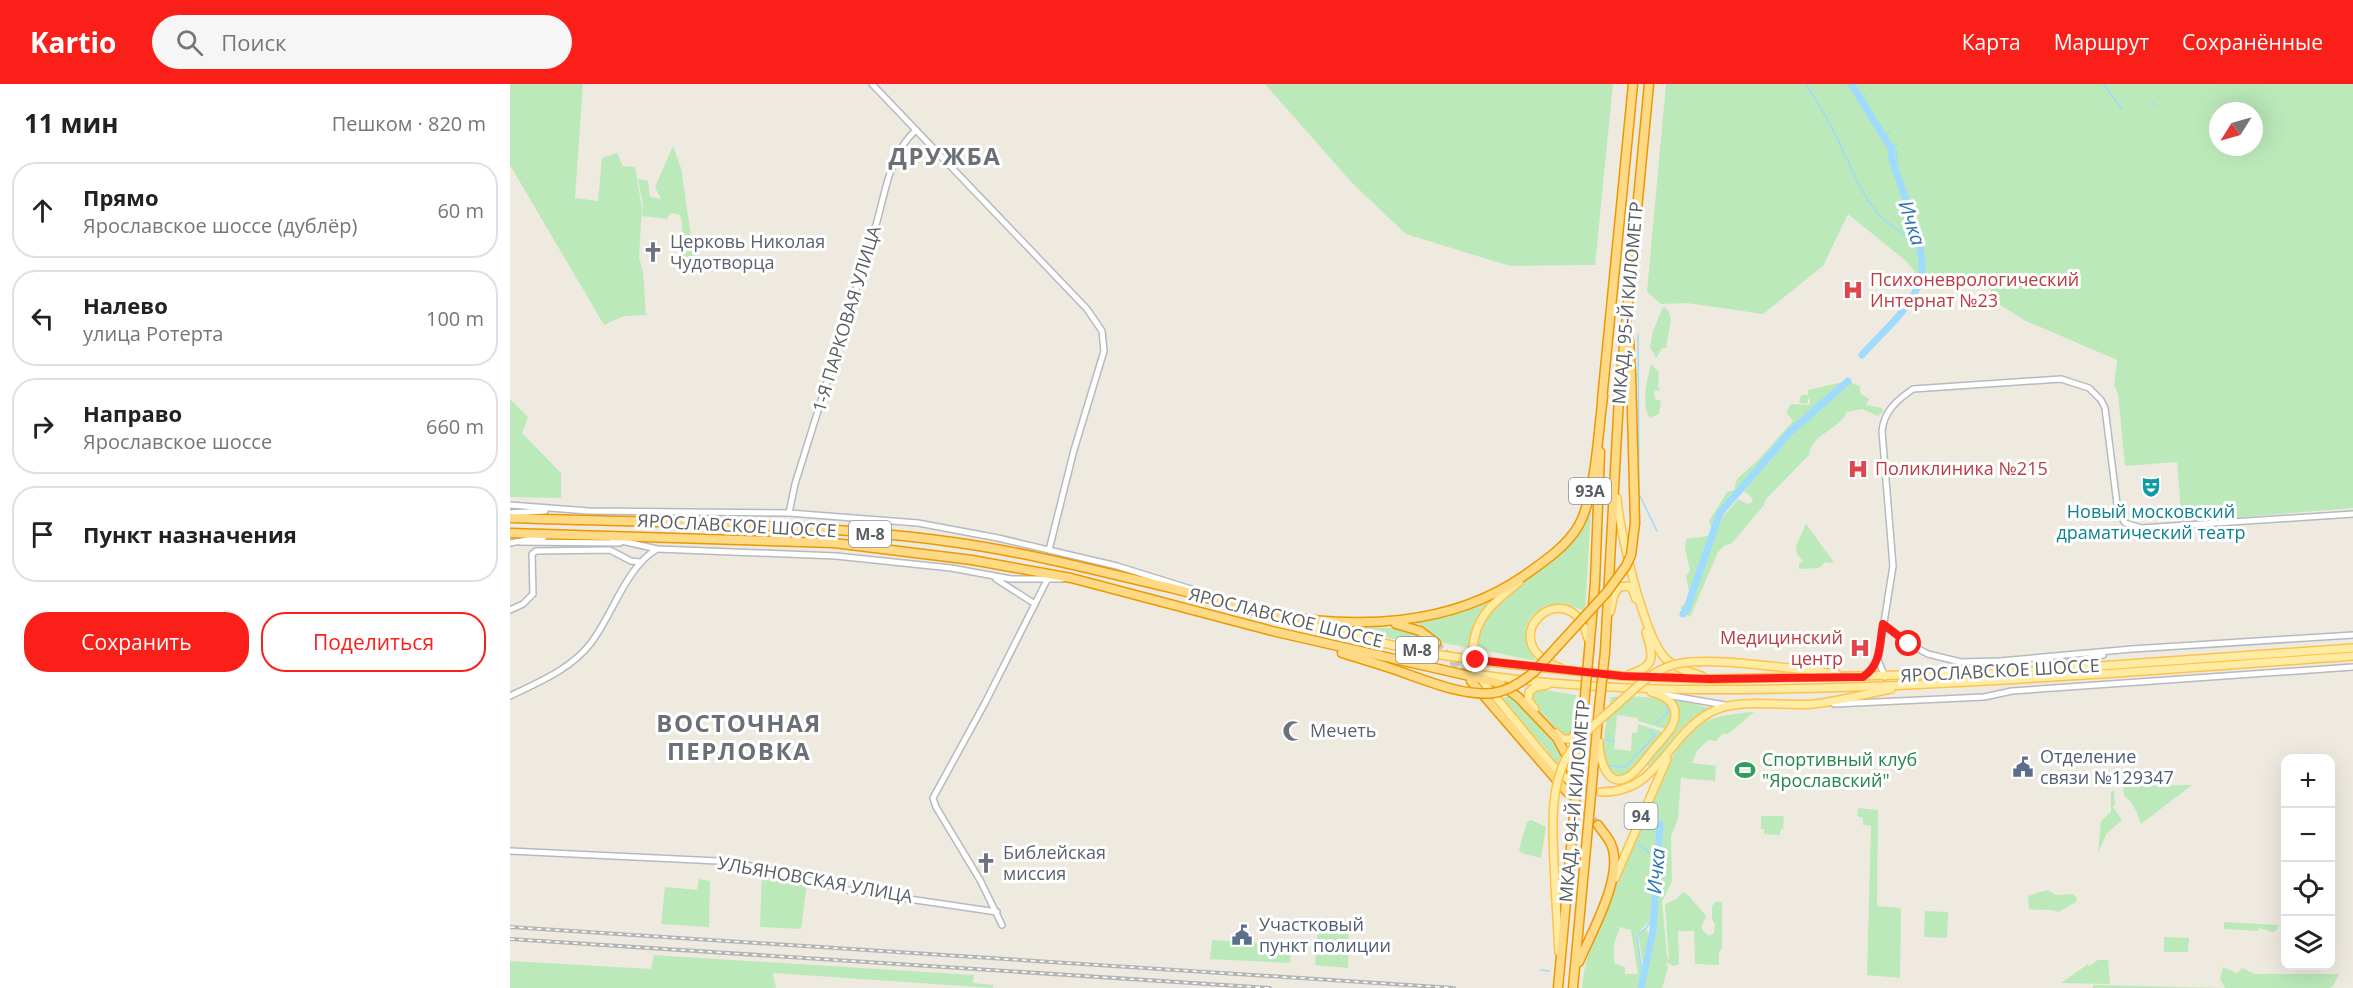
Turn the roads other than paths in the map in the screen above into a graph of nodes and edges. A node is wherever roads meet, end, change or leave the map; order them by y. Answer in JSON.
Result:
{"nodes":[{"id":1,"x":872,"y":84,"type":"edge"},
{"id":2,"x":1633,"y":84,"type":"edge"},
{"id":3,"x":1649,"y":84,"type":"edge"},
{"id":4,"x":916,"y":130,"type":"junction"},
{"id":5,"x":1627,"y":316,"type":"junction"},
{"id":6,"x":1602,"y":396,"type":"junction"},
{"id":7,"x":1615,"y":475,"type":"junction"},
{"id":8,"x":510,"y":506,"type":"edge"},
{"id":9,"x":1599,"y":507,"type":"joint"},
{"id":10,"x":589,"y":511,"type":"junction"},
{"id":11,"x":510,"y":513,"type":"edge"},
{"id":12,"x":789,"y":513,"type":"junction"},
{"id":13,"x":2353,"y":514,"type":"edge"},
{"id":14,"x":510,"y":518,"type":"edge"},
{"id":15,"x":1613,"y":523,"type":"joint"},
{"id":16,"x":510,"y":533,"type":"edge"},
{"id":17,"x":553,"y":534,"type":"junction"},
{"id":18,"x":600,"y":536,"type":"junction"},
{"id":19,"x":520,"y":542,"type":"junction"},
{"id":20,"x":510,"y":543,"type":"edge"},
{"id":21,"x":632,"y":544,"type":"junction"},
{"id":22,"x":657,"y":549,"type":"junction"},
{"id":23,"x":1049,"y":550,"type":"junction"},
{"id":24,"x":639,"y":562,"type":"junction"},
{"id":25,"x":1538,"y":567,"type":"junction"},
{"id":26,"x":989,"y":576,"type":"junction"},
{"id":27,"x":1071,"y":578,"type":"junction"},
{"id":28,"x":1048,"y":580,"type":"junction"},
{"id":29,"x":1223,"y":601,"type":"junction"},
{"id":30,"x":1035,"y":604,"type":"junction"},
{"id":31,"x":510,"y":610,"type":"edge"},
{"id":32,"x":1266,"y":613,"type":"junction"},
{"id":33,"x":1371,"y":622,"type":"junction"},
{"id":34,"x":1607,"y":624,"type":"junction"},
{"id":35,"x":1883,"y":624,"type":"junction"},
{"id":36,"x":1272,"y":631,"type":"junction"},
{"id":37,"x":2353,"y":635,"type":"edge"},
{"id":38,"x":1436,"y":643,"type":"tunnel mouth"},
{"id":39,"x":1589,"y":648,"type":"junction"},
{"id":40,"x":2353,"y":648,"type":"edge"},
{"id":41,"x":1473,"y":650,"type":"tunnel mouth"},
{"id":42,"x":2125,"y":650,"type":"junction"},
{"id":43,"x":2353,"y":656,"type":"edge"},
{"id":44,"x":1878,"y":660,"type":"junction"},
{"id":45,"x":1430,"y":667,"type":"junction"},
{"id":46,"x":2353,"y":667,"type":"edge"},
{"id":47,"x":1570,"y":672,"type":"junction"},
{"id":48,"x":2026,"y":672,"type":"junction"},
{"id":49,"x":1622,"y":676,"type":"junction"},
{"id":50,"x":1863,"y":677,"type":"junction"},
{"id":51,"x":1886,"y":677,"type":"junction"},
{"id":52,"x":1710,"y":679,"type":"junction"},
{"id":53,"x":1471,"y":681,"type":"tunnel mouth"},
{"id":54,"x":1483,"y":682,"type":"tunnel mouth"},
{"id":55,"x":1567,"y":684,"type":"junction"},
{"id":56,"x":1917,"y":685,"type":"junction"},
{"id":57,"x":1637,"y":689,"type":"junction"},
{"id":58,"x":1659,"y":693,"type":"junction"},
{"id":59,"x":510,"y":696,"type":"edge"},
{"id":60,"x":1814,"y":704,"type":"junction"},
{"id":61,"x":1732,"y":706,"type":"junction"},
{"id":62,"x":1584,"y":709,"type":"junction"},
{"id":63,"x":1599,"y":718,"type":"junction"},
{"id":64,"x":1675,"y":744,"type":"junction"},
{"id":65,"x":1568,"y":780,"type":"tunnel mouth"},
{"id":66,"x":1601,"y":792,"type":"tunnel mouth"},
{"id":67,"x":1572,"y":794,"type":"junction"},
{"id":68,"x":1598,"y":825,"type":"tunnel mouth"},
{"id":69,"x":510,"y":851,"type":"edge"},
{"id":70,"x":1609,"y":890,"type":"junction"},
{"id":71,"x":997,"y":912,"type":"junction"},
{"id":72,"x":1002,"y":925,"type":"dead end"},
{"id":73,"x":1560,"y":969,"type":"junction"},
{"id":74,"x":1575,"y":971,"type":"junction"},
{"id":75,"x":1558,"y":988,"type":"edge"},
{"id":76,"x":1573,"y":988,"type":"edge"}],
"edges":[{"from":1,"to":4,"type":"street"},
{"from":2,"to":6,"type":"highway","name":"МКАД, 95-Й КИЛОМЕТР"},
{"from":3,"to":5,"type":"highway","name":"МКАД, 95-Й КИЛОМЕТР"},
{"from":4,"to":12,"type":"street","name":"1-Я ПАРКОВАЯ УЛИЦА"},
{"from":4,"to":23,"type":"street"},
{"from":5,"to":7,"type":"highway","name":"МКАД, 95-Й КИЛОМЕТР"},
{"from":5,"to":36,"type":"highway","bridge":true},
{"from":6,"to":9,"type":"highway","name":"МКАД, 95-Й КИЛОМЕТР"},
{"from":6,"to":25,"type":"highway","number":"93A"},
{"from":7,"to":15,"type":"highway","name":"МКАД, 95-Й КИЛОМЕТР"},
{"from":7,"to":52,"type":"main road"},
{"from":8,"to":10,"type":"street"},
{"from":9,"to":39,"type":"highway","name":"МКАД, 94-Й КИЛОМЕТР"},
{"from":10,"to":11,"type":"street"},
{"from":10,"to":12,"type":"street"},
{"from":12,"to":23,"type":"street"},
{"from":13,"to":35,"type":"street"},
{"from":14,"to":29,"type":"highway","name":"ЯРОСЛАВСКОЕ ШОССЕ","number":"М-8"},
{"from":15,"to":34,"type":"highway","name":"МКАД, 94-Й КИЛОМЕТР"},
{"from":16,"to":17,"type":"highway","name":"ЯРОСЛАВСКОЕ ШОССЕ","number":"М-8"},
{"from":17,"to":18,"type":"highway","name":"ЯРОСЛАВСКОЕ ШОССЕ","number":"М-8"},
{"from":17,"to":19,"type":"street"},
{"from":18,"to":21,"type":"street"},
{"from":18,"to":27,"type":"highway","name":"ЯРОСЛАВСКОЕ ШОССЕ","number":"М-8"},
{"from":19,"to":20,"type":"street"},
{"from":19,"to":21,"type":"street"},
{"from":21,"to":22,"type":"street"},
{"from":21,"to":24,"type":"street"},
{"from":22,"to":24,"type":"street"},
{"from":22,"to":26,"type":"street"},
{"from":23,"to":29,"type":"street"},
{"from":24,"to":31,"type":"street"},
{"from":24,"to":59,"type":"street"},
{"from":25,"to":33,"type":"highway","number":"93A"},
{"from":25,"to":41,"type":"main road"},
{"from":26,"to":28,"type":"street"},
{"from":26,"to":30,"type":"street"},
{"from":27,"to":28,"type":"street"},
{"from":27,"to":36,"type":"highway","name":"ЯРОСЛАВСКОЕ ШОССЕ","number":"М-8"},
{"from":28,"to":30,"type":"street"},
{"from":29,"to":32,"type":"highway","name":"ЯРОСЛАВСКОЕ ШОССЕ","number":"М-8"},
{"from":30,"to":71,"type":"street"},
{"from":32,"to":33,"type":"highway","number":"93A"},
{"from":32,"to":47,"type":"main road","name":"ЯРОСЛАВСКОЕ ШОССЕ","number":"М-8"},
{"from":33,"to":38,"type":"highway","number":"93A"},
{"from":34,"to":49,"type":"main road"},
{"from":34,"to":63,"type":"highway","name":"МКАД, 94-Й КИЛОМЕТР","bridge":true},
{"from":35,"to":42,"type":"street"},
{"from":35,"to":44,"type":"street"},
{"from":36,"to":45,"type":"highway","name":"ЯРОСЛАВСКОЕ ШОССЕ","number":"М-8"},
{"from":37,"to":42,"type":"street"},
{"from":39,"to":47,"type":"main road"},
{"from":39,"to":62,"type":"highway","name":"МКАД, 94-Й КИЛОМЕТР","bridge":true},
{"from":40,"to":48,"type":"main road","name":"ЯРОСЛАВСКОЕ ШОССЕ"},
{"from":42,"to":48,"type":"street"},
{"from":43,"to":56,"type":"main road","name":"ЯРОСЛАВСКОЕ ШОССЕ"},
{"from":44,"to":50,"type":"street"},
{"from":44,"to":51,"type":"street"},
{"from":45,"to":55,"type":"main road","name":"ЯРОСЛАВСКОЕ ШОССЕ","number":"М-8"},
{"from":45,"to":67,"type":"highway"},
{"from":46,"to":60,"type":"street"},
{"from":47,"to":49,"type":"main road","name":"ЯРОСЛАВСКОЕ ШОССЕ","number":"М-8"},
{"from":48,"to":51,"type":"main road","name":"ЯРОСЛАВСКОЕ ШОССЕ"},
{"from":49,"to":52,"type":"main road","name":"ЯРОСЛАВСКОЕ ШОССЕ"},
{"from":50,"to":51,"type":"main road","name":"ЯРОСЛАВСКОЕ ШОССЕ"},
{"from":50,"to":52,"type":"main road","name":"ЯРОСЛАВСКОЕ ШОССЕ"},
{"from":50,"to":73,"type":"main road","bridge":true},
{"from":53,"to":67,"type":"highway"},
{"from":54,"to":65,"type":"main road"},
{"from":55,"to":57,"type":"main road","name":"ЯРОСЛАВСКОЕ ШОССЕ","number":"М-8"},
{"from":55,"to":62,"type":"main road"},
{"from":56,"to":57,"type":"main road","name":"ЯРОСЛАВСКОЕ ШОССЕ"},
{"from":56,"to":60,"type":"main road"},
{"from":57,"to":58,"type":"main road"},
{"from":58,"to":61,"type":"street"},
{"from":58,"to":63,"type":"main road"},
{"from":60,"to":61,"type":"main road"},
{"from":61,"to":64,"type":"main road","number":"94"},
{"from":62,"to":67,"type":"highway","name":"МКАД, 94-Й КИЛОМЕТР"},
{"from":63,"to":74,"type":"highway","name":"МКАД, 94-Й КИЛОМЕТР"},
{"from":64,"to":66,"type":"main road","number":"94"},
{"from":64,"to":70,"type":"main road","number":"94"},
{"from":67,"to":73,"type":"highway","name":"МКАД, 94-Й КИЛОМЕТР"},
{"from":68,"to":70,"type":"highway"},
{"from":69,"to":71,"type":"street","name":"УЛЬЯНОВСКАЯ УЛИЦА"},
{"from":70,"to":74,"type":"highway"},
{"from":71,"to":72,"type":"street"},
{"from":73,"to":75,"type":"highway","name":"МКАД, 94-Й КИЛОМЕТР"},
{"from":74,"to":76,"type":"highway","name":"МКАД, 94-Й КИЛОМЕТР"}]}
